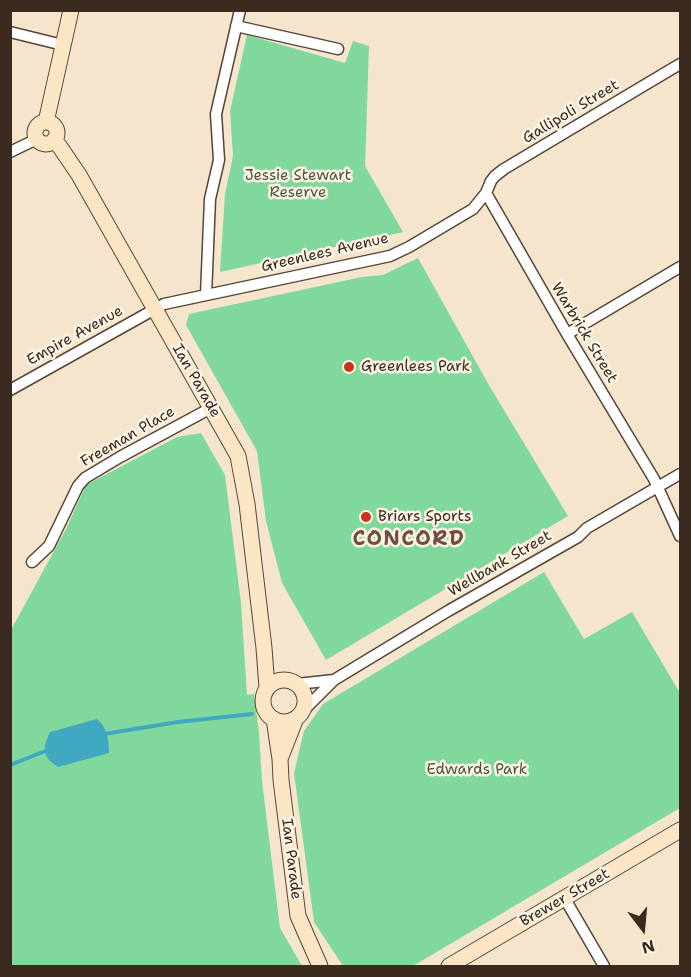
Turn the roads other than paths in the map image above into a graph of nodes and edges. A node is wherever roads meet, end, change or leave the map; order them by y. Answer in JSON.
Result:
{"nodes":[{"id":1,"x":71,"y":10,"type":"edge"},
{"id":2,"x":240,"y":10,"type":"edge"},
{"id":3,"x":236,"y":26,"type":"junction"},
{"id":4,"x":10,"y":32,"type":"edge"},
{"id":5,"x":63,"y":45,"type":"junction"},
{"id":6,"x":338,"y":49,"type":"dead end"},
{"id":7,"x":681,"y":64,"type":"edge"},
{"id":8,"x":46,"y":122,"type":"junction"},
{"id":9,"x":37,"y":139,"type":"junction"},
{"id":10,"x":54,"y":140,"type":"junction"},
{"id":11,"x":10,"y":152,"type":"edge"},
{"id":12,"x":486,"y":193,"type":"junction"},
{"id":13,"x":681,"y":267,"type":"edge"},
{"id":14,"x":206,"y":295,"type":"junction"},
{"id":15,"x":154,"y":309,"type":"junction"},
{"id":16,"x":567,"y":334,"type":"junction"},
{"id":17,"x":10,"y":390,"type":"edge"},
{"id":18,"x":212,"y":408,"type":"junction"},
{"id":19,"x":681,"y":474,"type":"edge"},
{"id":20,"x":659,"y":487,"type":"junction"},
{"id":21,"x":681,"y":536,"type":"edge"},
{"id":22,"x":32,"y":562,"type":"dead end"},
{"id":23,"x":264,"y":648,"type":"junction"},
{"id":24,"x":334,"y":680,"type":"junction"},
{"id":25,"x":291,"y":682,"type":"junction"},
{"id":26,"x":267,"y":688,"type":"junction"},
{"id":27,"x":298,"y":716,"type":"junction"},
{"id":28,"x":274,"y":719,"type":"junction"},
{"id":29,"x":280,"y":759,"type":"junction"},
{"id":30,"x":681,"y":830,"type":"edge"},
{"id":31,"x":565,"y":899,"type":"junction"},
{"id":32,"x":320,"y":962,"type":"edge"},
{"id":33,"x":449,"y":966,"type":"edge"},
{"id":34,"x":604,"y":966,"type":"edge"}],
"edges":[{"from":1,"to":5,"type":"main road"},
{"from":2,"to":3,"type":"street"},
{"from":3,"to":6,"type":"street"},
{"from":3,"to":14,"type":"street"},
{"from":4,"to":5,"type":"street"},
{"from":5,"to":8,"type":"main road"},
{"from":7,"to":12,"type":"street","name":"Gallipoli Street"},
{"from":8,"to":9,"type":"main road"},
{"from":8,"to":10,"type":"main road"},
{"from":9,"to":10,"type":"main road"},
{"from":9,"to":11,"type":"street"},
{"from":10,"to":15,"type":"main road","name":"Ian Parade"},
{"from":12,"to":14,"type":"street","name":"Greenlees Avenue"},
{"from":12,"to":16,"type":"street","name":"Warbrick Street"},
{"from":13,"to":16,"type":"street"},
{"from":14,"to":15,"type":"street","name":"Greenlees Avenue"},
{"from":15,"to":17,"type":"street","name":"Empire Avenue"},
{"from":15,"to":18,"type":"main road","name":"Ian Parade"},
{"from":16,"to":20,"type":"street","name":"Warbrick Street"},
{"from":18,"to":22,"type":"street","name":"Freeman Place"},
{"from":18,"to":23,"type":"main road","name":"Ian Parade"},
{"from":19,"to":20,"type":"street","name":"Wellbank Street"},
{"from":20,"to":21,"type":"street","name":"Warbrick Street"},
{"from":20,"to":24,"type":"street","name":"Wellbank Street"},
{"from":23,"to":25,"type":"main road","name":"Ian Parade"},
{"from":23,"to":26,"type":"main road","name":"Ian Parade"},
{"from":24,"to":25,"type":"street","name":"Wellbank Street"},
{"from":24,"to":27,"type":"street","name":"Wellbank Street"},
{"from":25,"to":26,"type":"main road"},
{"from":25,"to":27,"type":"main road"},
{"from":26,"to":28,"type":"main road"},
{"from":27,"to":28,"type":"main road"},
{"from":27,"to":29,"type":"main road","name":"Ian Parade"},
{"from":28,"to":29,"type":"main road","name":"Ian Parade"},
{"from":29,"to":32,"type":"main road","name":"Ian Parade"},
{"from":30,"to":31,"type":"main road","name":"Brewer Street"},
{"from":31,"to":33,"type":"main road","name":"Brewer Street"},
{"from":31,"to":34,"type":"street"}]}
